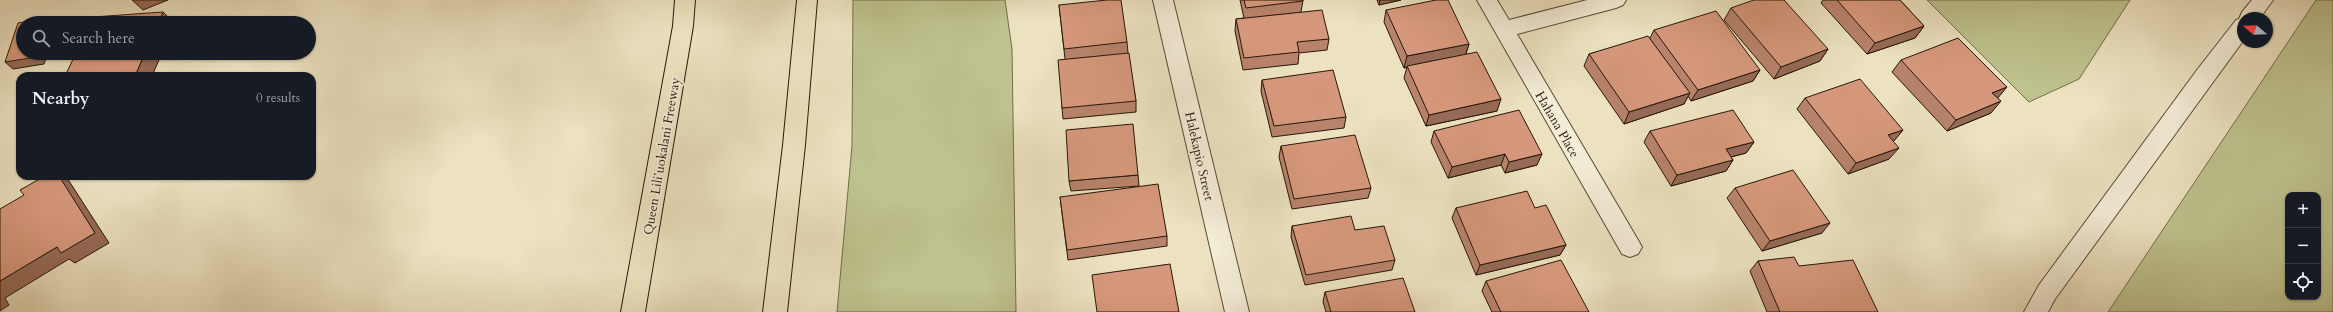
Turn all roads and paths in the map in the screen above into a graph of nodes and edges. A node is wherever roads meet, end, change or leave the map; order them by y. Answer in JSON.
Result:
{"nodes":[{"id":1,"x":685,"y":0,"type":"edge"},
{"id":2,"x":807,"y":0,"type":"edge"},
{"id":3,"x":1163,"y":0,"type":"edge"},
{"id":4,"x":1487,"y":0,"type":"edge"},
{"id":5,"x":1616,"y":0,"type":"edge"},
{"id":6,"x":2263,"y":0,"type":"edge"},
{"id":7,"x":2254,"y":12,"type":"edge"},
{"id":8,"x":1503,"y":30,"type":"junction"},
{"id":9,"x":2237,"y":34,"type":"edge"},
{"id":10,"x":1630,"y":247,"type":"dead end"},
{"id":11,"x":633,"y":312,"type":"edge"},
{"id":12,"x":775,"y":312,"type":"edge"},
{"id":13,"x":1236,"y":312,"type":"edge"},
{"id":14,"x":2036,"y":312,"type":"edge"}],
"edges":[{"from":1,"to":11,"type":"highway","name":"Queen Liliʻuokalani Freeway"},
{"from":2,"to":12,"type":"highway"},
{"from":3,"to":13,"type":"street","name":"Halekapio Street"},
{"from":4,"to":8,"type":"street","name":"Hahana Place"},
{"from":5,"to":8,"type":"street"},
{"from":6,"to":7,"type":"street"},
{"from":8,"to":10,"type":"street","name":"Hahana Place"},
{"from":9,"to":14,"type":"street"}]}
